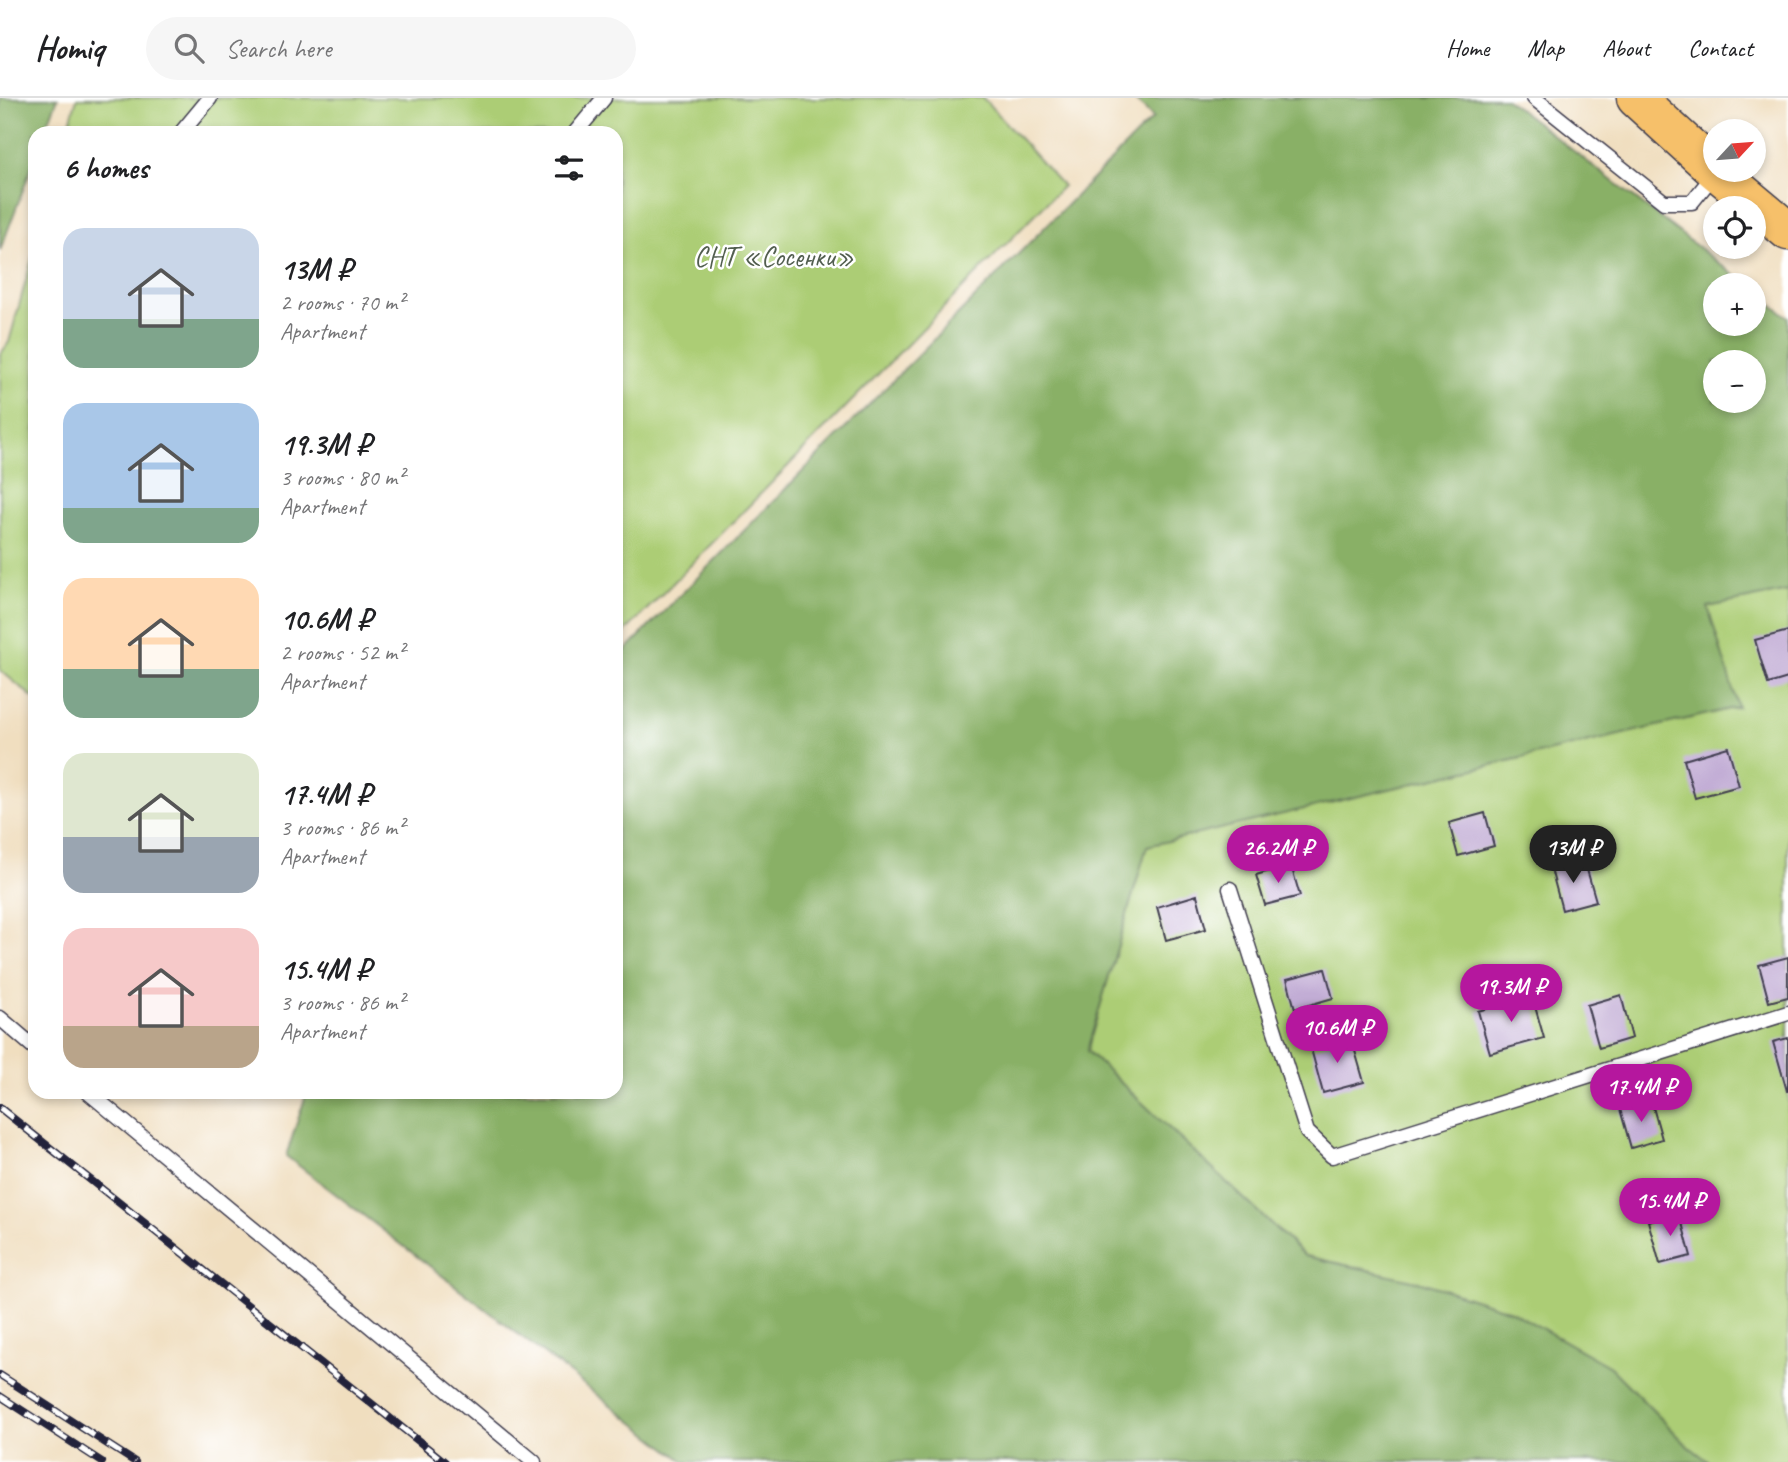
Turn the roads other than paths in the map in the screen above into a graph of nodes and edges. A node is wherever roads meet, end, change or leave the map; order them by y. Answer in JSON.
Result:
{"nodes":[{"id":1,"x":210,"y":98,"type":"edge"},
{"id":2,"x":604,"y":98,"type":"edge"},
{"id":3,"x":1534,"y":98,"type":"edge"},
{"id":4,"x":1636,"y":98,"type":"edge"},
{"id":5,"x":187,"y":126,"type":"edge"},
{"id":6,"x":581,"y":126,"type":"edge"},
{"id":7,"x":1703,"y":158,"type":"edge"},
{"id":8,"x":1707,"y":182,"type":"edge"},
{"id":9,"x":1730,"y":182,"type":"edge"},
{"id":10,"x":1788,"y":231,"type":"edge"},
{"id":11,"x":1230,"y":888,"type":"dead end"},
{"id":12,"x":1788,"y":1013,"type":"edge"},
{"id":13,"x":0,"y":1018,"type":"edge"},
{"id":14,"x":28,"y":1042,"type":"edge"},
{"id":15,"x":96,"y":1099,"type":"edge"},
{"id":16,"x":534,"y":1462,"type":"edge"}],
"edges":[{"from":1,"to":5,"type":"lane"},
{"from":2,"to":6,"type":"lane"},
{"from":3,"to":8,"type":"lane"},
{"from":4,"to":7,"type":"highway"},
{"from":9,"to":10,"type":"highway"},
{"from":11,"to":12,"type":"lane"},
{"from":13,"to":14,"type":"lane"},
{"from":15,"to":16,"type":"lane"}]}
